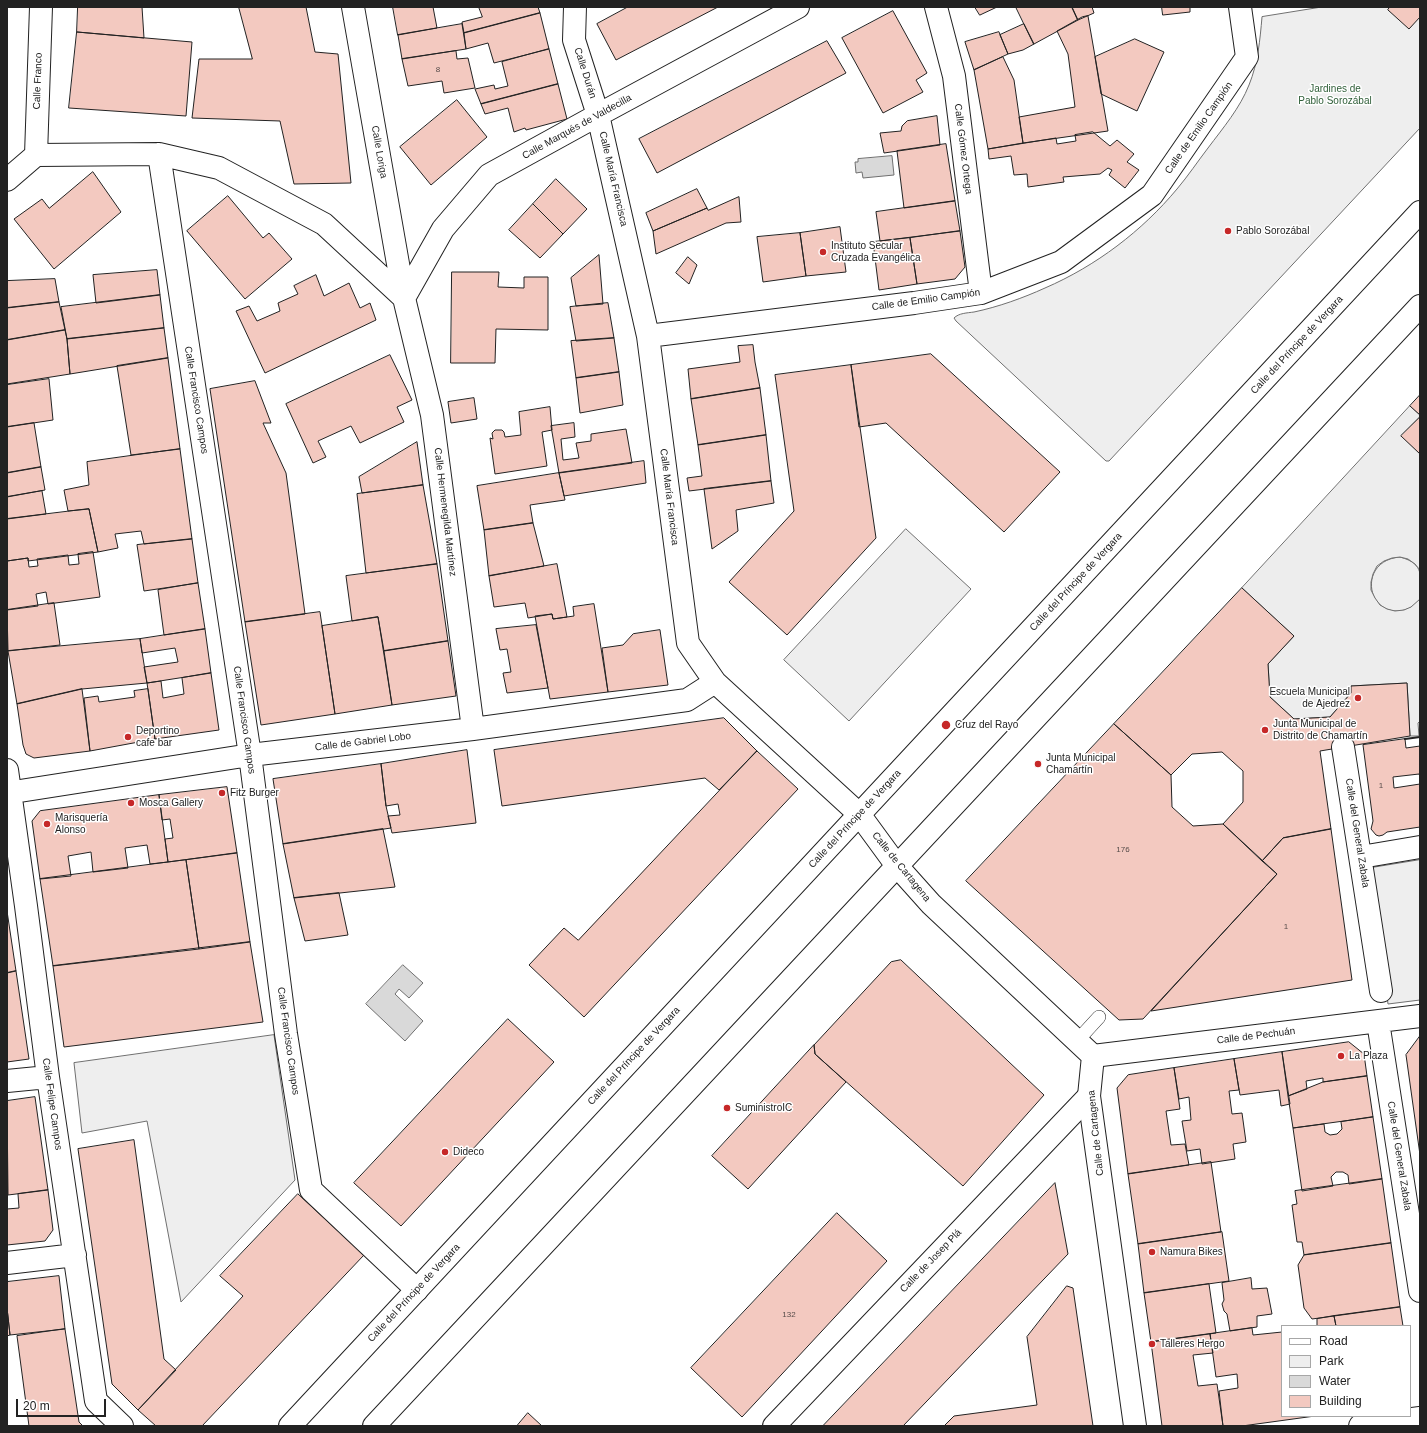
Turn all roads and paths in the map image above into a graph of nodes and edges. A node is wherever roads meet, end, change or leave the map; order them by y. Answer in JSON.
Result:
{"nodes":[{"id":1,"x":41,"y":7,"type":"edge"},
{"id":2,"x":353,"y":7,"type":"edge"},
{"id":3,"x":575,"y":7,"type":"edge"},
{"id":4,"x":798,"y":7,"type":"edge"},
{"id":5,"x":936,"y":7,"type":"edge"},
{"id":6,"x":1240,"y":7,"type":"edge"},
{"id":7,"x":598,"y":115,"type":"junction"},
{"id":8,"x":159,"y":154,"type":"junction"},
{"id":9,"x":36,"y":155,"type":"junction"},
{"id":10,"x":7,"y":180,"type":"edge"},
{"id":11,"x":1420,"y":212,"type":"edge"},
{"id":12,"x":981,"y":293,"type":"junction"},
{"id":13,"x":404,"y":298,"type":"junction"},
{"id":14,"x":1420,"y":306,"type":"edge"},
{"id":15,"x":648,"y":336,"type":"junction"},
{"id":16,"x":715,"y":682,"type":"junction"},
{"id":17,"x":473,"y":729,"type":"junction"},
{"id":18,"x":1343,"y":747,"type":"dead end"},
{"id":19,"x":250,"y":755,"type":"junction"},
{"id":20,"x":7,"y":770,"type":"edge"},
{"id":21,"x":9,"y":793,"type":"edge"},
{"id":22,"x":859,"y":814,"type":"junction"},
{"id":23,"x":1420,"y":847,"type":"edge"},
{"id":24,"x":1361,"y":856,"type":"junction"},
{"id":25,"x":897,"y":866,"type":"junction"},
{"id":26,"x":1381,"y":991,"type":"dead end"},
{"id":27,"x":1420,"y":1016,"type":"edge"},
{"id":28,"x":1099,"y":1017,"type":"dead end"},
{"id":29,"x":1378,"y":1022,"type":"junction"},
{"id":30,"x":1077,"y":1041,"type":"junction"},
{"id":31,"x":1093,"y":1056,"type":"junction"},
{"id":32,"x":48,"y":1077,"type":"junction"},
{"id":33,"x":7,"y":1081,"type":"edge"},
{"id":34,"x":1089,"y":1096,"type":"junction"},
{"id":35,"x":75,"y":1255,"type":"junction"},
{"id":36,"x":7,"y":1263,"type":"edge"},
{"id":37,"x":417,"y":1290,"type":"junction"},
{"id":38,"x":1420,"y":1291,"type":"edge"},
{"id":39,"x":1420,"y":1418,"type":"edge"},
{"id":40,"x":122,"y":1426,"type":"edge"},
{"id":41,"x":290,"y":1426,"type":"edge"},
{"id":42,"x":374,"y":1426,"type":"edge"},
{"id":43,"x":774,"y":1426,"type":"edge"},
{"id":44,"x":1135,"y":1426,"type":"edge"},
{"id":45,"x":1360,"y":1426,"type":"edge"}],
"edges":[{"from":1,"to":9,"type":"street","name":"Calle Franco"},
{"from":2,"to":13,"type":"street","name":"Calle Loriga"},
{"from":3,"to":7,"type":"street","name":"Calle Durán"},
{"from":4,"to":7,"type":"street","name":"Calle Marqués de Valdecilla"},
{"from":5,"to":12,"type":"street","name":"Calle Gómez Ortega"},
{"from":6,"to":12,"type":"street","name":"Calle de Emilio Campión"},
{"from":7,"to":13,"type":"street","name":"Calle Marqués de Valdecilla"},
{"from":7,"to":15,"type":"street","name":"Calle María Francisca"},
{"from":8,"to":9,"type":"street"},
{"from":8,"to":13,"type":"street"},
{"from":8,"to":19,"type":"street","name":"Calle Francisco Campos"},
{"from":9,"to":10,"type":"street"},
{"from":11,"to":22,"type":"street","name":"Calle del Príncipe de Vergara"},
{"from":12,"to":15,"type":"street","name":"Calle de Emilio Campión"},
{"from":13,"to":17,"type":"street","name":"Calle Hermenegilda Martínez"},
{"from":14,"to":25,"type":"street"},
{"from":15,"to":16,"type":"street","name":"Calle María Francisca"},
{"from":16,"to":17,"type":"street","name":"Calle de Gabriel Lobo"},
{"from":16,"to":22,"type":"street","name":"Calle María Francisca"},
{"from":17,"to":19,"type":"street","name":"Calle de Gabriel Lobo"},
{"from":18,"to":24,"type":"street","name":"Calle del General Zabala"},
{"from":19,"to":21,"type":"street","name":"Calle de Gabriel Lobo"},
{"from":19,"to":37,"type":"street","name":"Calle Francisco Campos"},
{"from":20,"to":21,"type":"street","name":"Calle Felipe Campos"},
{"from":21,"to":32,"type":"street","name":"Calle Felipe Campos"},
{"from":22,"to":25,"type":"street","name":"Calle de Cartagena"},
{"from":22,"to":37,"type":"street","name":"Calle del Príncipe de Vergara"},
{"from":23,"to":24,"type":"street"},
{"from":24,"to":26,"type":"street","name":"Calle del General Zabala"},
{"from":25,"to":30,"type":"street","name":"Calle de Cartagena"},
{"from":25,"to":42,"type":"street"},
{"from":27,"to":29,"type":"street","name":"Calle de Pechuán"},
{"from":28,"to":30,"type":"lane"},
{"from":29,"to":31,"type":"street","name":"Calle de Pechuán"},
{"from":29,"to":38,"type":"street","name":"Calle del General Zabala"},
{"from":30,"to":31,"type":"street","name":"Calle de Cartagena"},
{"from":31,"to":34,"type":"street","name":"Calle de Cartagena"},
{"from":32,"to":33,"type":"street"},
{"from":32,"to":35,"type":"street","name":"Calle Felipe Campos"},
{"from":34,"to":43,"type":"street","name":"Calle de Josep Plá"},
{"from":34,"to":44,"type":"street","name":"Calle de Cartagena"},
{"from":35,"to":36,"type":"street"},
{"from":35,"to":40,"type":"street","name":"Calle Felipe Campos"},
{"from":37,"to":41,"type":"street","name":"Calle del Príncipe de Vergara"},
{"from":39,"to":45,"type":"street"}]}
